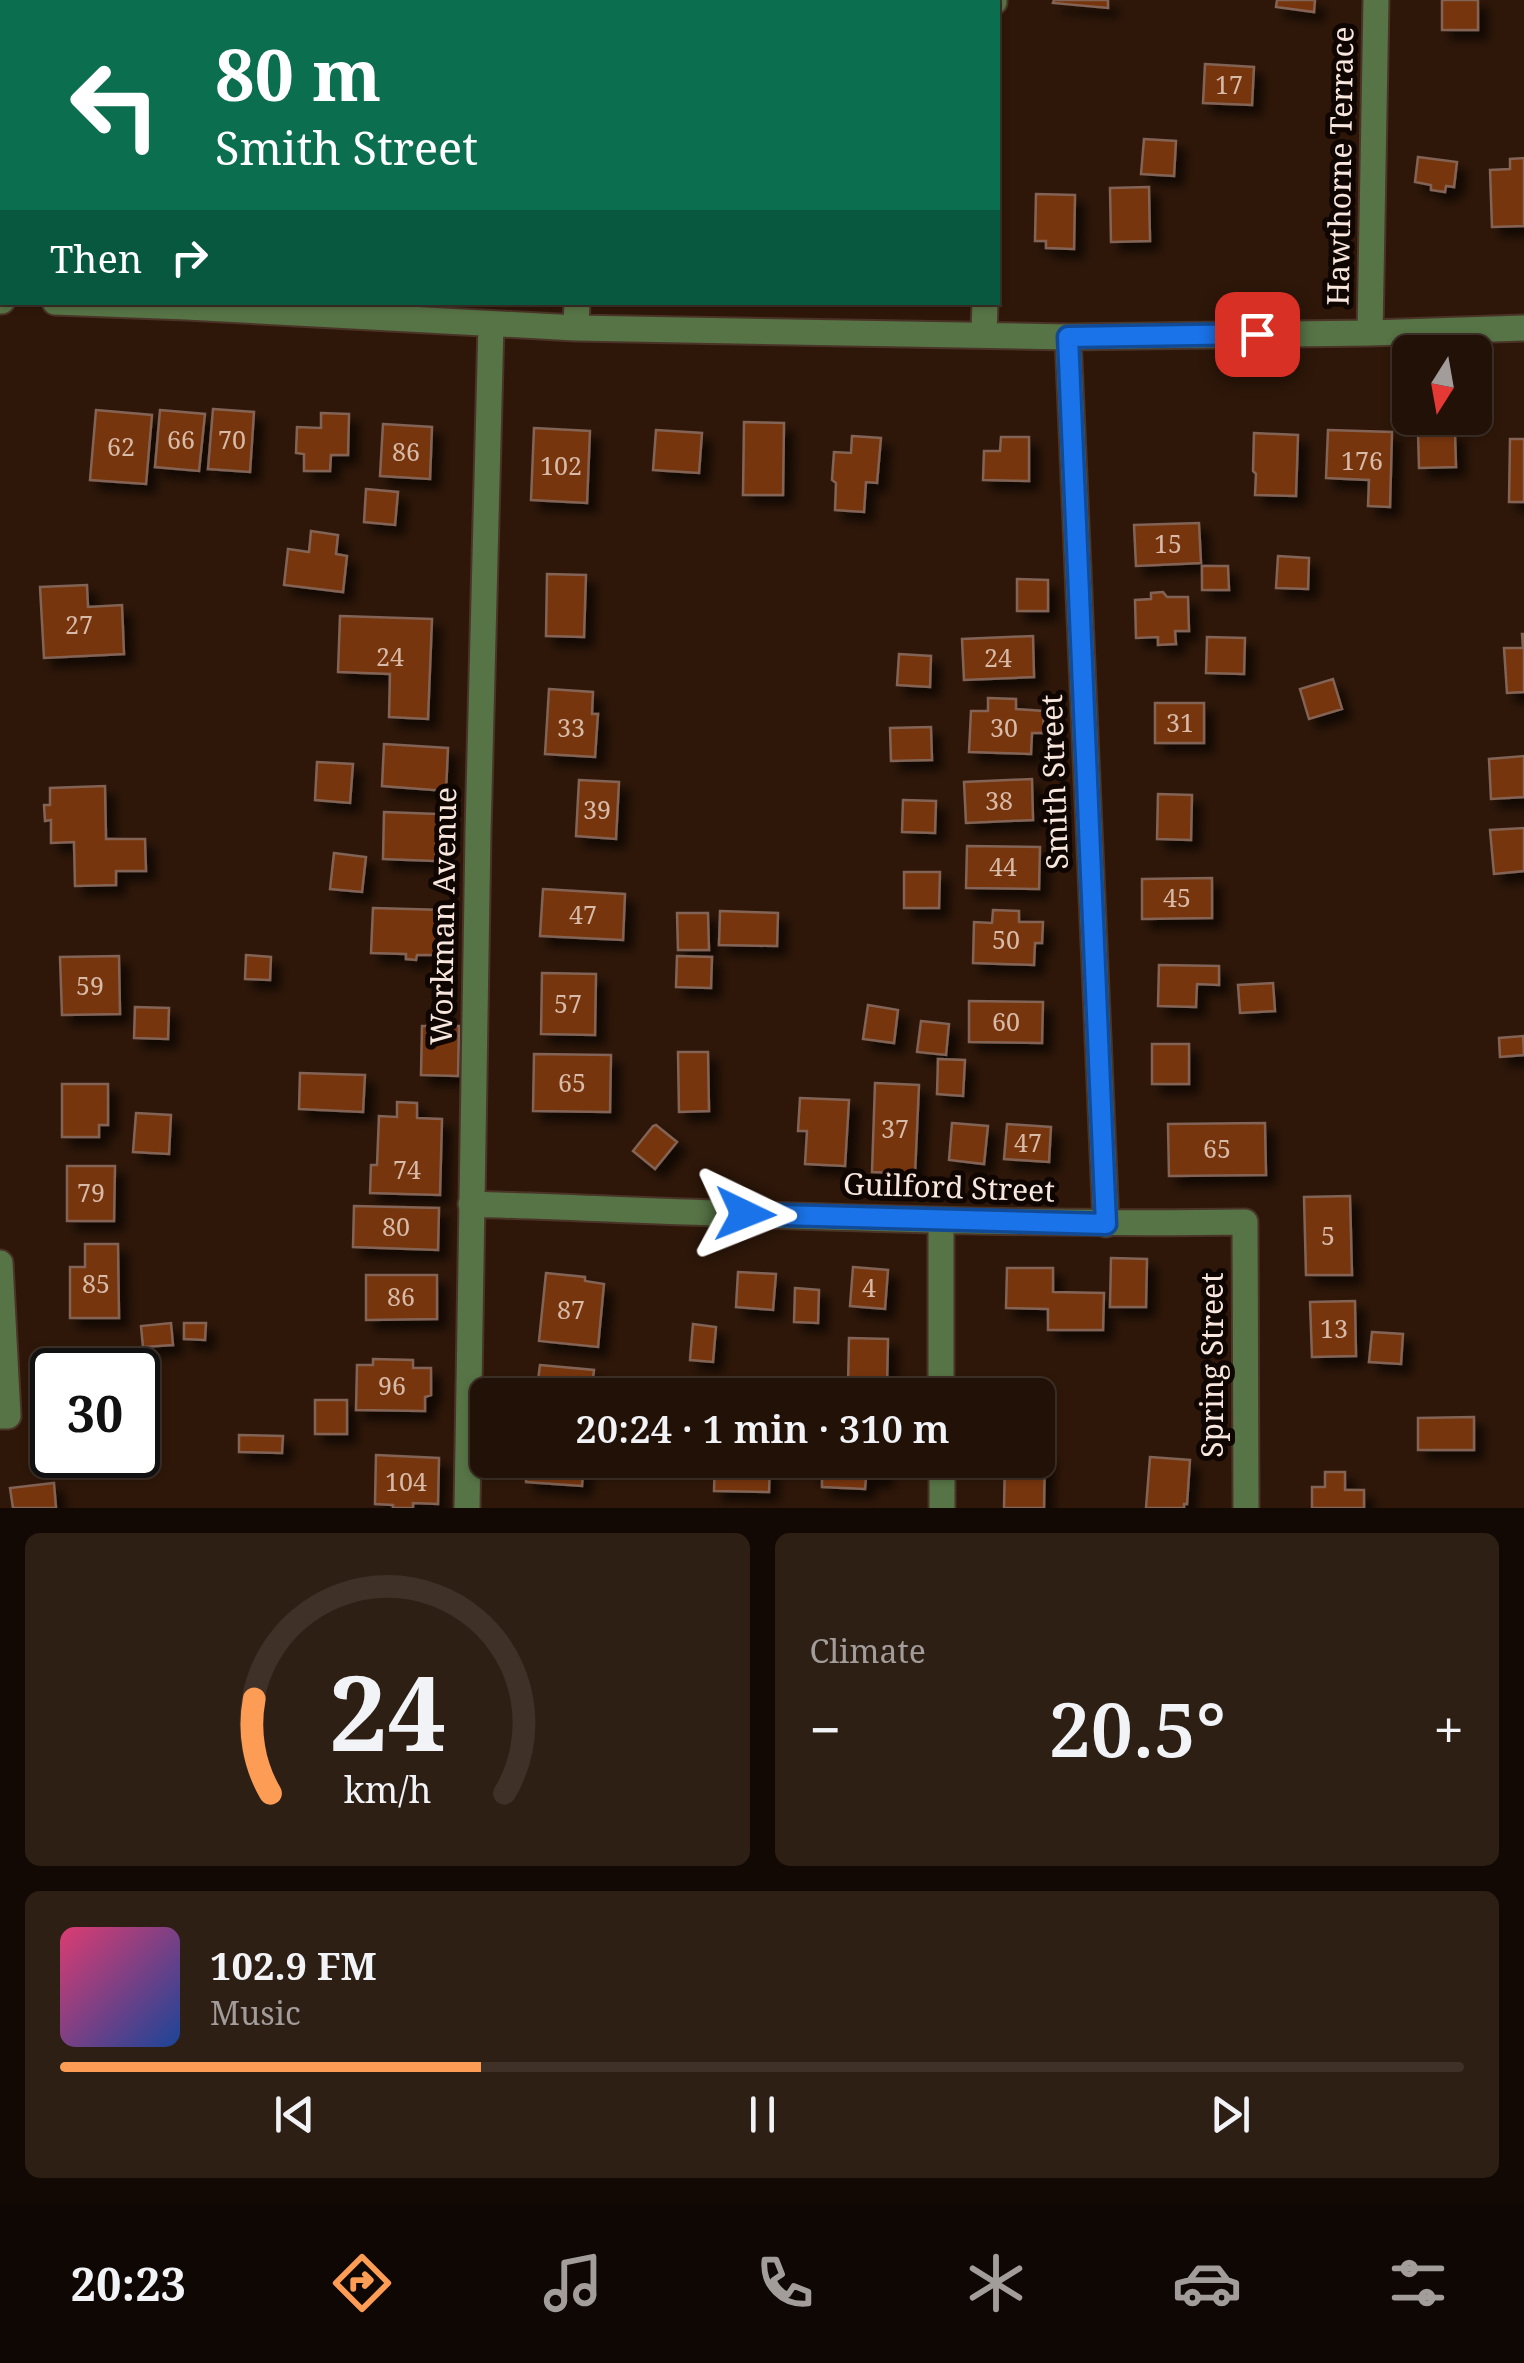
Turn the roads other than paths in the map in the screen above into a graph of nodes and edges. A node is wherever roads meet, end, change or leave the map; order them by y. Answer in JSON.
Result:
{"nodes":[{"id":1,"x":1376,"y":0,"type":"edge"},
{"id":2,"x":186,"y":305,"type":"edge"},
{"id":3,"x":985,"y":305,"type":"edge"},
{"id":4,"x":576,"y":315,"type":"edge"},
{"id":5,"x":492,"y":324,"type":"junction"},
{"id":6,"x":1524,"y":328,"type":"edge"},
{"id":7,"x":1370,"y":333,"type":"junction"},
{"id":8,"x":984,"y":334,"type":"junction"},
{"id":9,"x":1068,"y":337,"type":"junction"},
{"id":10,"x":471,"y":1204,"type":"junction"},
{"id":11,"x":940,"y":1221,"type":"junction"},
{"id":12,"x":1245,"y":1222,"type":"joint"},
{"id":13,"x":1106,"y":1224,"type":"junction"},
{"id":14,"x":0,"y":1264,"type":"edge"},
{"id":15,"x":941,"y":1378,"type":"edge"},
{"id":16,"x":0,"y":1416,"type":"edge"},
{"id":17,"x":942,"y":1478,"type":"edge"},
{"id":18,"x":467,"y":1508,"type":"edge"},
{"id":19,"x":942,"y":1508,"type":"edge"},
{"id":20,"x":1246,"y":1508,"type":"edge"}],
"edges":[{"from":1,"to":7,"type":"street","name":"Hawthorne Terrace"},
{"from":2,"to":5,"type":"street"},
{"from":3,"to":8,"type":"street"},
{"from":4,"to":5,"type":"street"},
{"from":4,"to":8,"type":"street"},
{"from":5,"to":10,"type":"street","name":"Workman Avenue"},
{"from":6,"to":7,"type":"street"},
{"from":7,"to":9,"type":"street"},
{"from":8,"to":9,"type":"street"},
{"from":9,"to":13,"type":"street","name":"Smith Street"},
{"from":10,"to":11,"type":"street","name":"Guilford Street"},
{"from":10,"to":18,"type":"street","name":"Workman Avenue"},
{"from":11,"to":13,"type":"street","name":"Guilford Street"},
{"from":11,"to":15,"type":"street"},
{"from":12,"to":13,"type":"street","name":"Guilford Street"},
{"from":12,"to":20,"type":"street","name":"Spring Street"},
{"from":14,"to":16,"type":"street"},
{"from":17,"to":19,"type":"street"}]}
